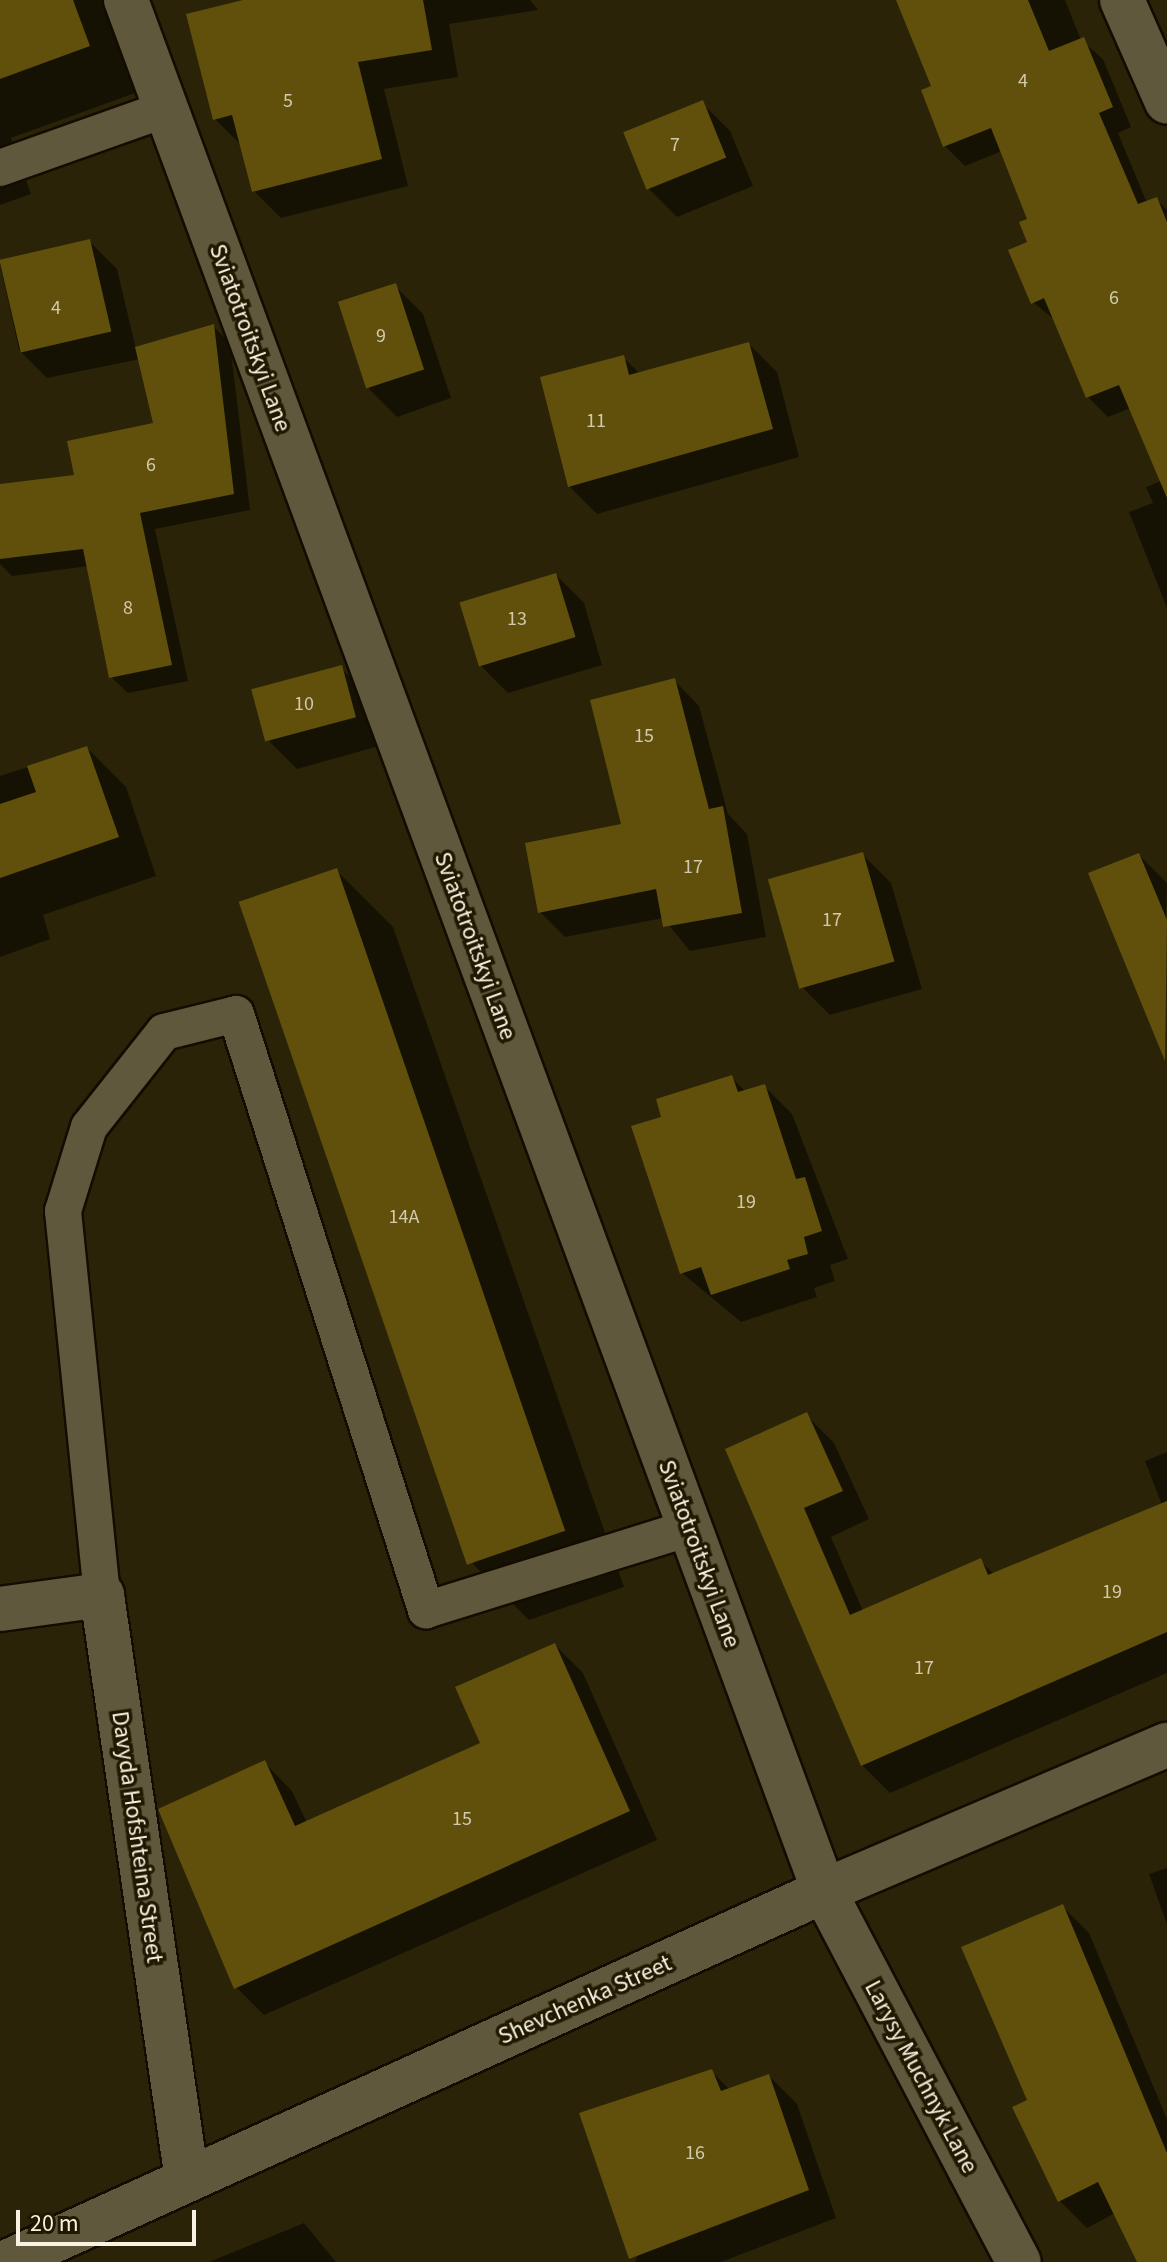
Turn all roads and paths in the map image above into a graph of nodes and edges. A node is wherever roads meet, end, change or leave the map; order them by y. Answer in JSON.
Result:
{"nodes":[{"id":1,"x":126,"y":0,"type":"edge"},
{"id":2,"x":1122,"y":0,"type":"edge"},
{"id":3,"x":1167,"y":102,"type":"edge"},
{"id":4,"x":166,"y":109,"type":"junction"},
{"id":5,"x":0,"y":168,"type":"edge"},
{"id":6,"x":689,"y":1528,"type":"junction"},
{"id":7,"x":102,"y":1595,"type":"junction"},
{"id":8,"x":0,"y":1609,"type":"edge"},
{"id":9,"x":1167,"y":1745,"type":"edge"},
{"id":10,"x":824,"y":1891,"type":"junction"},
{"id":11,"x":187,"y":2180,"type":"junction"},
{"id":12,"x":7,"y":2262,"type":"edge"},
{"id":13,"x":1019,"y":2262,"type":"edge"}],
"edges":[{"from":1,"to":4,"type":"street","name":"Sviatotroitskyi Lane"},
{"from":2,"to":3,"type":"street"},
{"from":4,"to":5,"type":"lane"},
{"from":4,"to":6,"type":"street","name":"Sviatotroitskyi Lane"},
{"from":6,"to":7,"type":"lane"},
{"from":6,"to":10,"type":"street","name":"Sviatotroitskyi Lane"},
{"from":7,"to":8,"type":"street"},
{"from":7,"to":11,"type":"street","name":"Davyda Hofshteina Street"},
{"from":9,"to":10,"type":"street","name":"Shevchenka Street"},
{"from":10,"to":11,"type":"street","name":"Shevchenka Street"},
{"from":10,"to":13,"type":"street","name":"Larysy Muchnyk Lane"},
{"from":11,"to":12,"type":"street","name":"Shevchenka Street"}]}
